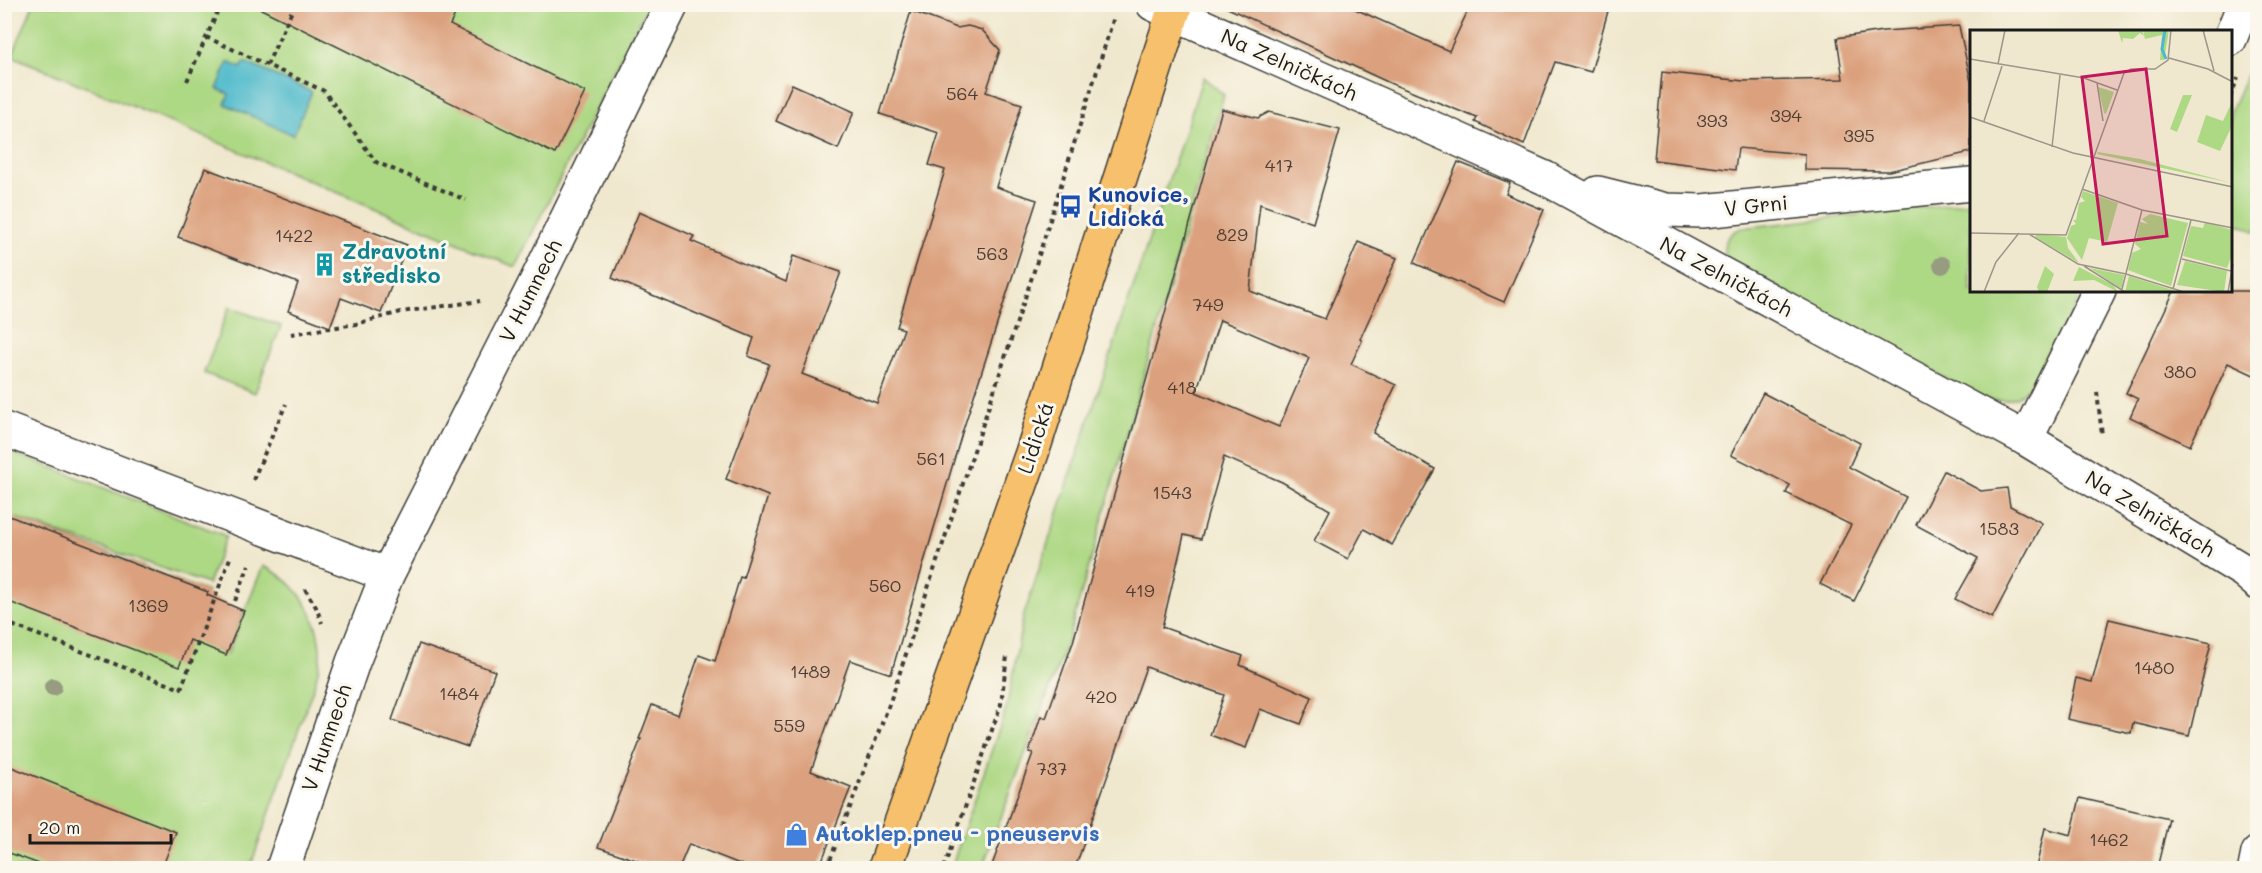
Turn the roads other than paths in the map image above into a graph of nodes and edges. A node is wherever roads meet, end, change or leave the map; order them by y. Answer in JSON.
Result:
{"nodes":[{"id":1,"x":672,"y":4,"type":"edge"},
{"id":2,"x":2244,"y":4,"type":"edge"},
{"id":3,"x":1167,"y":8,"type":"edge"},
{"id":4,"x":2232,"y":34,"type":"edge"},
{"id":5,"x":1545,"y":178,"type":"junction"},
{"id":6,"x":1970,"y":184,"type":"edge"},
{"id":7,"x":2099,"y":292,"type":"edge"},
{"id":8,"x":4,"y":429,"type":"edge"},
{"id":9,"x":2026,"y":439,"type":"junction"},
{"id":10,"x":387,"y":575,"type":"junction"},
{"id":11,"x":2258,"y":583,"type":"edge"},
{"id":12,"x":2258,"y":854,"type":"edge"},
{"id":13,"x":283,"y":868,"type":"edge"},
{"id":14,"x":885,"y":868,"type":"edge"},
{"id":15,"x":2255,"y":868,"type":"edge"}],
"edges":[{"from":1,"to":10,"type":"street","name":"V Humnech"},
{"from":2,"to":4,"type":"street"},
{"from":3,"to":5,"type":"street","name":"Na Zelničkách"},
{"from":3,"to":14,"type":"main road","name":"Lidická"},
{"from":5,"to":6,"type":"street","name":"V Grni"},
{"from":5,"to":9,"type":"street","name":"Na Zelničkách"},
{"from":7,"to":9,"type":"street"},
{"from":8,"to":10,"type":"street"},
{"from":9,"to":11,"type":"street","name":"Na Zelničkách"},
{"from":10,"to":13,"type":"street","name":"V Humnech"},
{"from":12,"to":15,"type":"street"}]}
